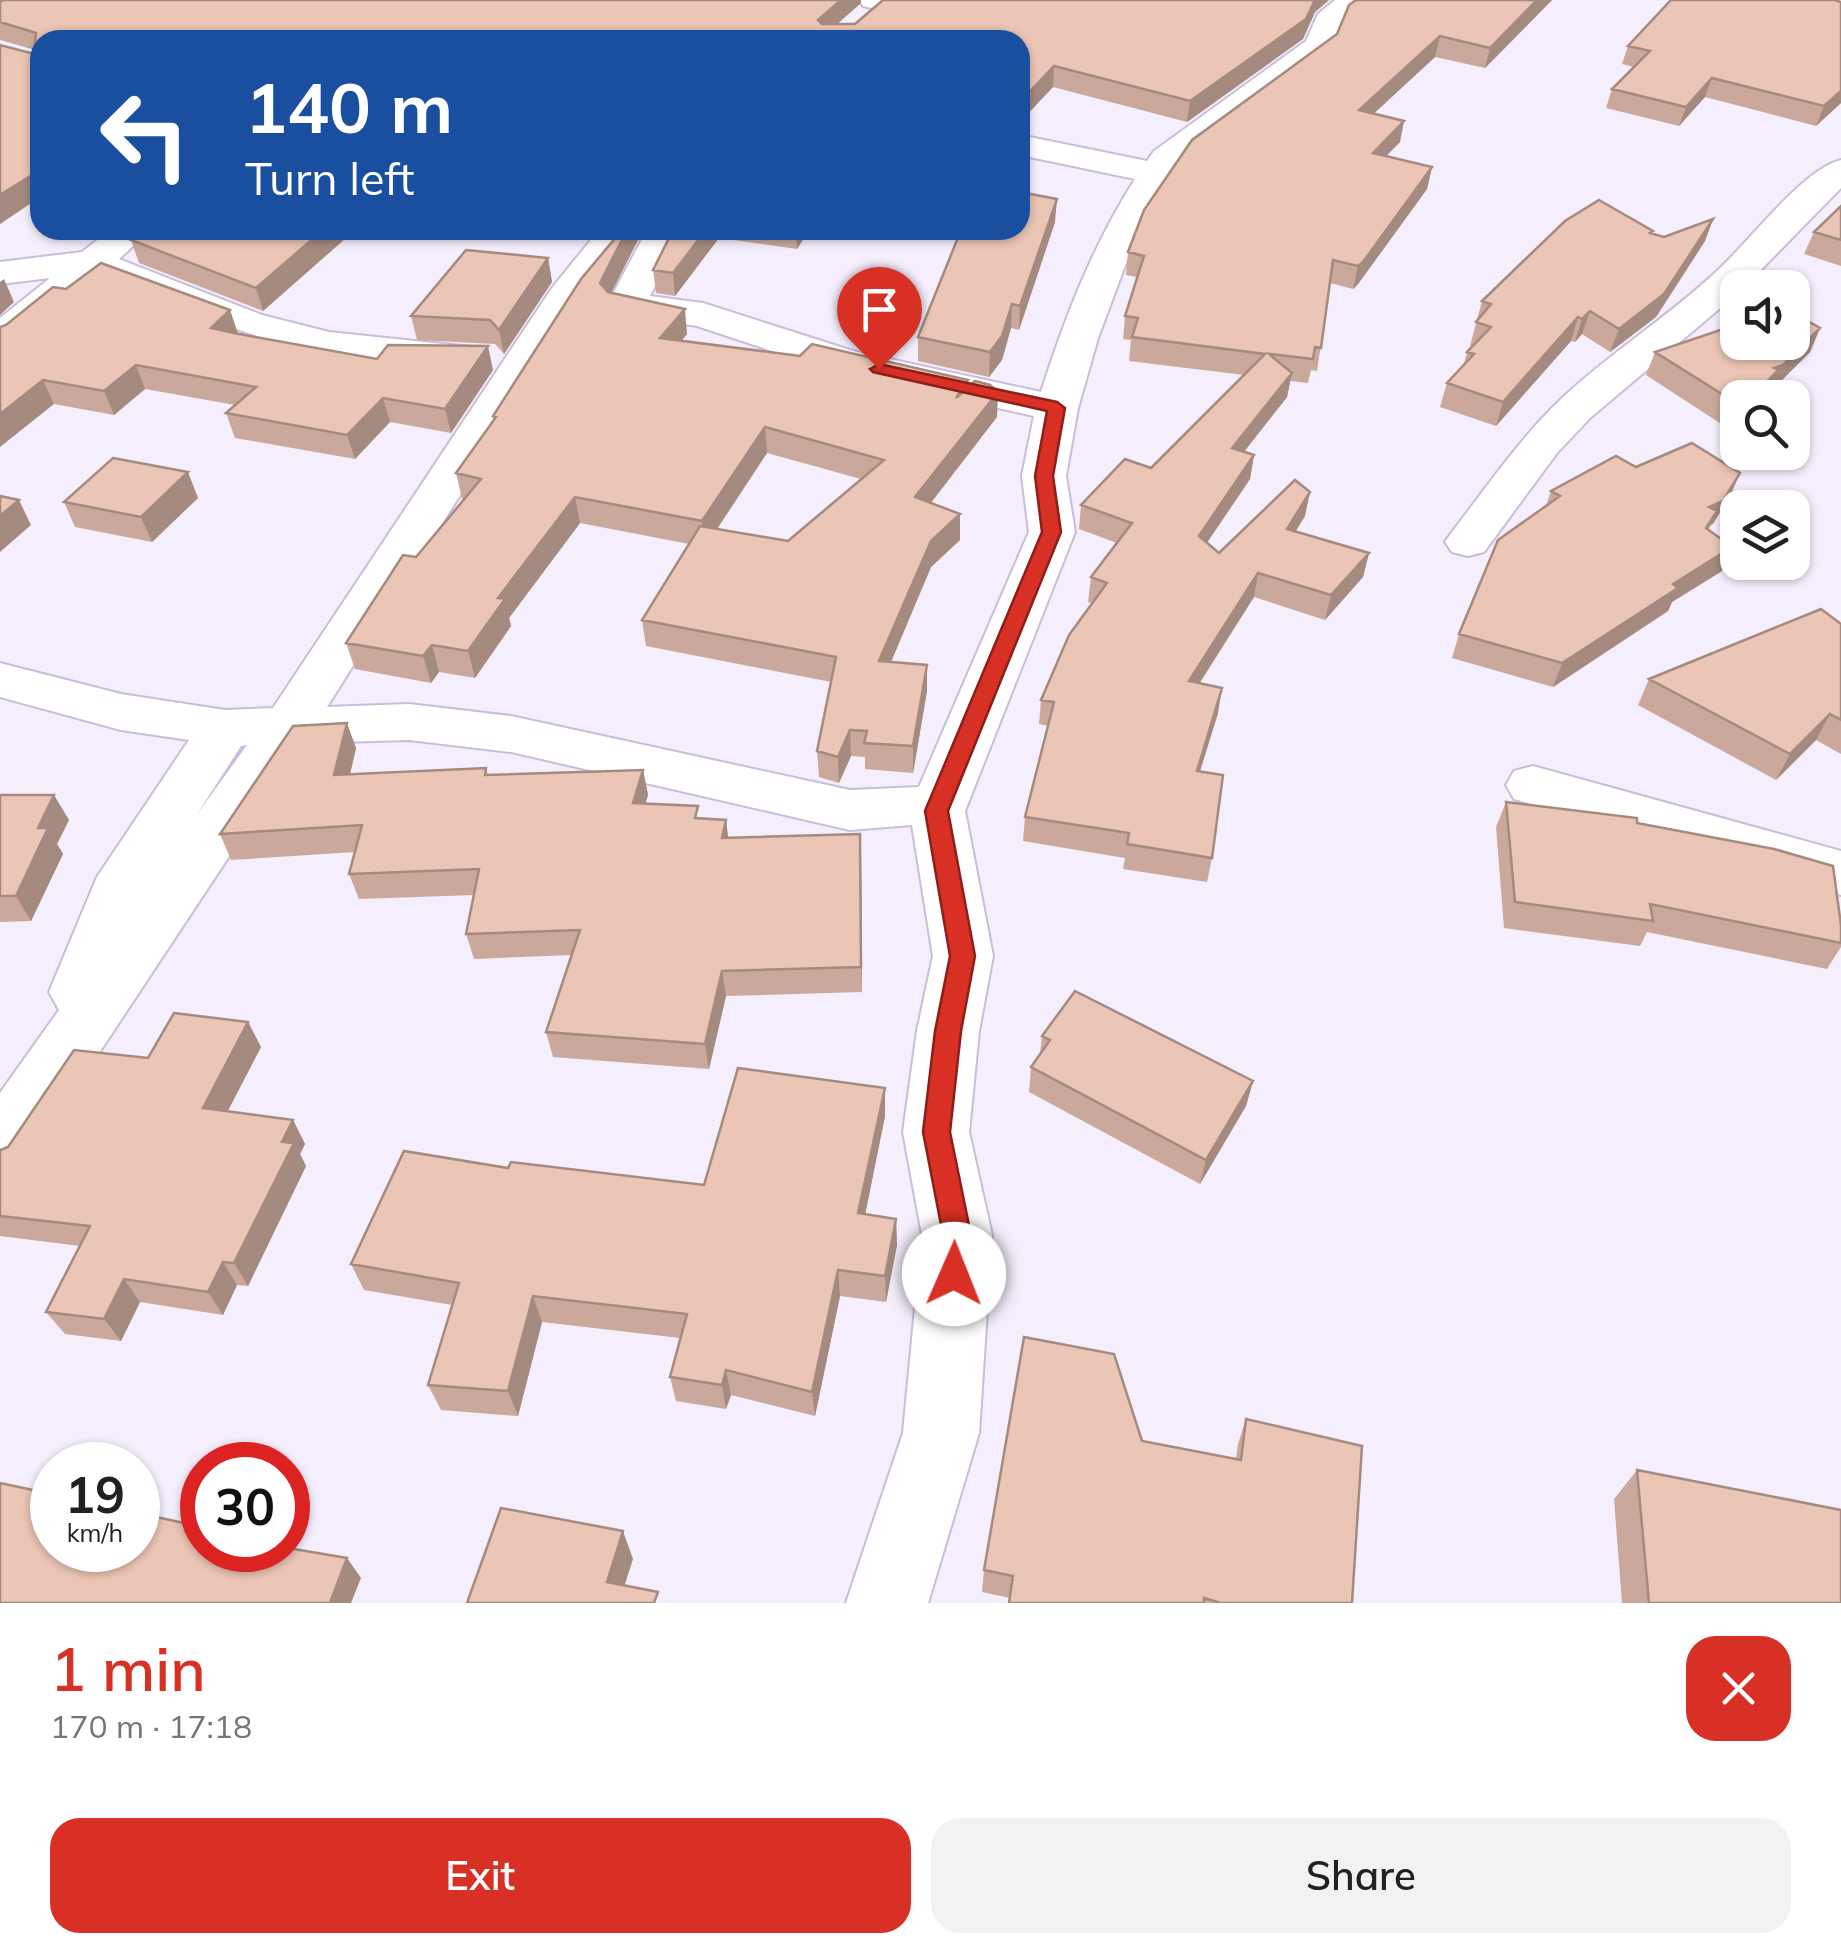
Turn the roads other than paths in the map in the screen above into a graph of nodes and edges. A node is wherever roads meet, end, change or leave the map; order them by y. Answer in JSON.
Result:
{"nodes":[{"id":1,"x":1360,"y":0,"type":"edge"},
{"id":2,"x":1030,"y":146,"type":"edge"},
{"id":3,"x":1841,"y":170,"type":"edge"},
{"id":4,"x":1155,"y":173,"type":"junction"},
{"id":5,"x":120,"y":240,"type":"edge"},
{"id":6,"x":610,"y":240,"type":"edge"},
{"id":7,"x":660,"y":240,"type":"edge"},
{"id":8,"x":93,"y":262,"type":"junction"},
{"id":9,"x":0,"y":273,"type":"edge"},
{"id":10,"x":0,"y":338,"type":"edge"},
{"id":11,"x":482,"y":357,"type":"edge"},
{"id":12,"x":1057,"y":408,"type":"junction"},
{"id":13,"x":1468,"y":542,"type":"dead end"},
{"id":14,"x":0,"y":677,"type":"edge"},
{"id":15,"x":262,"y":734,"type":"junction"},
{"id":16,"x":1533,"y":785,"type":"dead end"},
{"id":17,"x":936,"y":811,"type":"junction"},
{"id":18,"x":1841,"y":873,"type":"edge"},
{"id":19,"x":0,"y":1135,"type":"edge"},
{"id":20,"x":0,"y":1147,"type":"edge"},
{"id":21,"x":887,"y":1603,"type":"edge"}],
"edges":[{"from":1,"to":4,"type":"street"},
{"from":2,"to":4,"type":"street"},
{"from":3,"to":13,"type":"street"},
{"from":4,"to":12,"type":"street"},
{"from":5,"to":8,"type":"street"},
{"from":6,"to":15,"type":"street"},
{"from":7,"to":12,"type":"street"},
{"from":8,"to":9,"type":"street"},
{"from":8,"to":10,"type":"street"},
{"from":8,"to":11,"type":"street"},
{"from":12,"to":17,"type":"street"},
{"from":14,"to":15,"type":"street"},
{"from":15,"to":17,"type":"street"},
{"from":15,"to":19,"type":"street"},
{"from":15,"to":20,"type":"street"},
{"from":16,"to":18,"type":"street"},
{"from":17,"to":21,"type":"street"}]}
